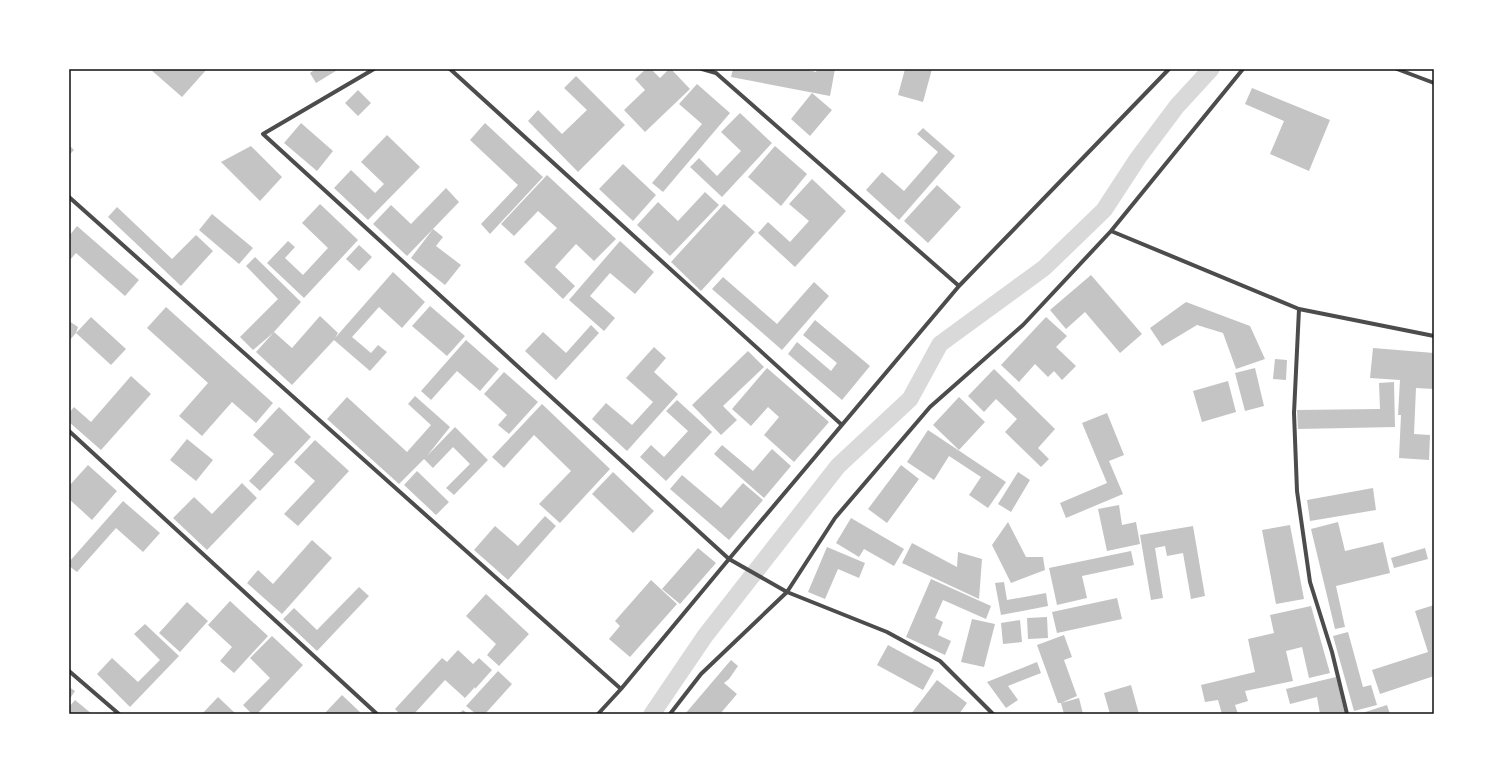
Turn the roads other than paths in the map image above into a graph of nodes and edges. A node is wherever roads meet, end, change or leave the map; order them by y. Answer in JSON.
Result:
{"nodes":[{"id":1,"x":374,"y":69,"type":"edge"},
{"id":2,"x":450,"y":69,"type":"edge"},
{"id":3,"x":702,"y":69,"type":"edge"},
{"id":4,"x":1169,"y":69,"type":"edge"},
{"id":5,"x":1243,"y":69,"type":"edge"},
{"id":6,"x":1397,"y":69,"type":"edge"},
{"id":7,"x":716,"y":71,"type":"edge"},
{"id":8,"x":1434,"y":83,"type":"edge"},
{"id":9,"x":69,"y":196,"type":"edge"},
{"id":10,"x":1111,"y":231,"type":"junction"},
{"id":11,"x":959,"y":286,"type":"junction"},
{"id":12,"x":1299,"y":309,"type":"junction"},
{"id":13,"x":1434,"y":336,"type":"edge"},
{"id":14,"x":842,"y":425,"type":"junction"},
{"id":15,"x":69,"y":431,"type":"edge"},
{"id":16,"x":729,"y":559,"type":"junction"},
{"id":17,"x":787,"y":592,"type":"junction"},
{"id":18,"x":69,"y":671,"type":"edge"},
{"id":19,"x":621,"y":689,"type":"junction"},
{"id":20,"x":118,"y":714,"type":"edge"},
{"id":21,"x":377,"y":714,"type":"edge"},
{"id":22,"x":598,"y":714,"type":"edge"},
{"id":23,"x":670,"y":714,"type":"edge"},
{"id":24,"x":993,"y":714,"type":"edge"},
{"id":25,"x":1347,"y":714,"type":"edge"}],
"edges":[{"from":1,"to":16,"type":"street"},
{"from":2,"to":14,"type":"street"},
{"from":3,"to":7,"type":"street"},
{"from":4,"to":11,"type":"street"},
{"from":5,"to":10,"type":"street"},
{"from":6,"to":8,"type":"street"},
{"from":7,"to":11,"type":"street"},
{"from":9,"to":19,"type":"street"},
{"from":10,"to":12,"type":"street"},
{"from":10,"to":17,"type":"street"},
{"from":11,"to":14,"type":"street"},
{"from":12,"to":13,"type":"street"},
{"from":12,"to":25,"type":"street"},
{"from":14,"to":16,"type":"street"},
{"from":15,"to":21,"type":"street"},
{"from":16,"to":17,"type":"street"},
{"from":16,"to":19,"type":"street"},
{"from":17,"to":23,"type":"street"},
{"from":17,"to":24,"type":"street"},
{"from":18,"to":20,"type":"street"},
{"from":19,"to":22,"type":"street"}]}
